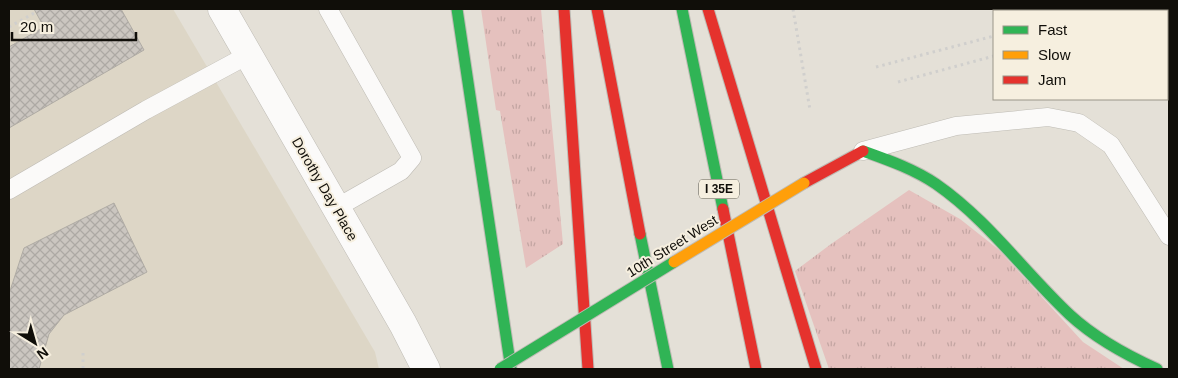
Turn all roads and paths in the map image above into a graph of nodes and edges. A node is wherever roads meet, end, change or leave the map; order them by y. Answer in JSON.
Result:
{"nodes":[{"id":1,"x":222,"y":9,"type":"edge"},
{"id":2,"x":328,"y":9,"type":"edge"},
{"id":3,"x":457,"y":9,"type":"edge"},
{"id":4,"x":564,"y":9,"type":"edge"},
{"id":5,"x":597,"y":9,"type":"edge"},
{"id":6,"x":682,"y":9,"type":"edge"},
{"id":7,"x":708,"y":9,"type":"edge"},
{"id":8,"x":794,"y":9,"type":"edge"},
{"id":9,"x":36,"y":12,"type":"dead end"},
{"id":10,"x":9,"y":27,"type":"edge"},
{"id":11,"x":993,"y":36,"type":"edge"},
{"id":12,"x":248,"y":55,"type":"junction"},
{"id":13,"x":993,"y":56,"type":"edge"},
{"id":14,"x":876,"y":67,"type":"dead end"},
{"id":15,"x":898,"y":82,"type":"dead end"},
{"id":16,"x":810,"y":110,"type":"dead end"},
{"id":17,"x":863,"y":151,"type":"junction"},
{"id":18,"x":9,"y":190,"type":"edge"},
{"id":19,"x":336,"y":208,"type":"junction"},
{"id":20,"x":1169,"y":236,"type":"edge"},
{"id":21,"x":83,"y":353,"type":"dead end"},
{"id":22,"x":83,"y":369,"type":"edge"},
{"id":23,"x":426,"y":369,"type":"edge"},
{"id":24,"x":500,"y":369,"type":"edge"},
{"id":25,"x":511,"y":369,"type":"edge"},
{"id":26,"x":588,"y":369,"type":"edge"},
{"id":27,"x":668,"y":369,"type":"edge"},
{"id":28,"x":756,"y":369,"type":"edge"},
{"id":29,"x":816,"y":369,"type":"edge"},
{"id":30,"x":1157,"y":369,"type":"edge"}],
"edges":[{"from":1,"to":12,"type":"street","name":"Dorothy Day Place"},
{"from":2,"to":19,"type":"lane"},
{"from":3,"to":25,"type":"main road"},
{"from":4,"to":26,"type":"main road"},
{"from":5,"to":27,"type":"main road"},
{"from":6,"to":28,"type":"main road","number":"I 35E"},
{"from":7,"to":29,"type":"main road"},
{"from":8,"to":16,"type":"path"},
{"from":9,"to":10,"type":"path"},
{"from":11,"to":14,"type":"path"},
{"from":12,"to":18,"type":"lane"},
{"from":12,"to":19,"type":"street","name":"Dorothy Day Place"},
{"from":13,"to":15,"type":"path"},
{"from":17,"to":20,"type":"lane"},
{"from":17,"to":24,"type":"main road","name":"10th Street West","bridge":true},
{"from":17,"to":30,"type":"main road"},
{"from":19,"to":23,"type":"street","name":"Dorothy Day Place"},
{"from":21,"to":22,"type":"path"}]}
